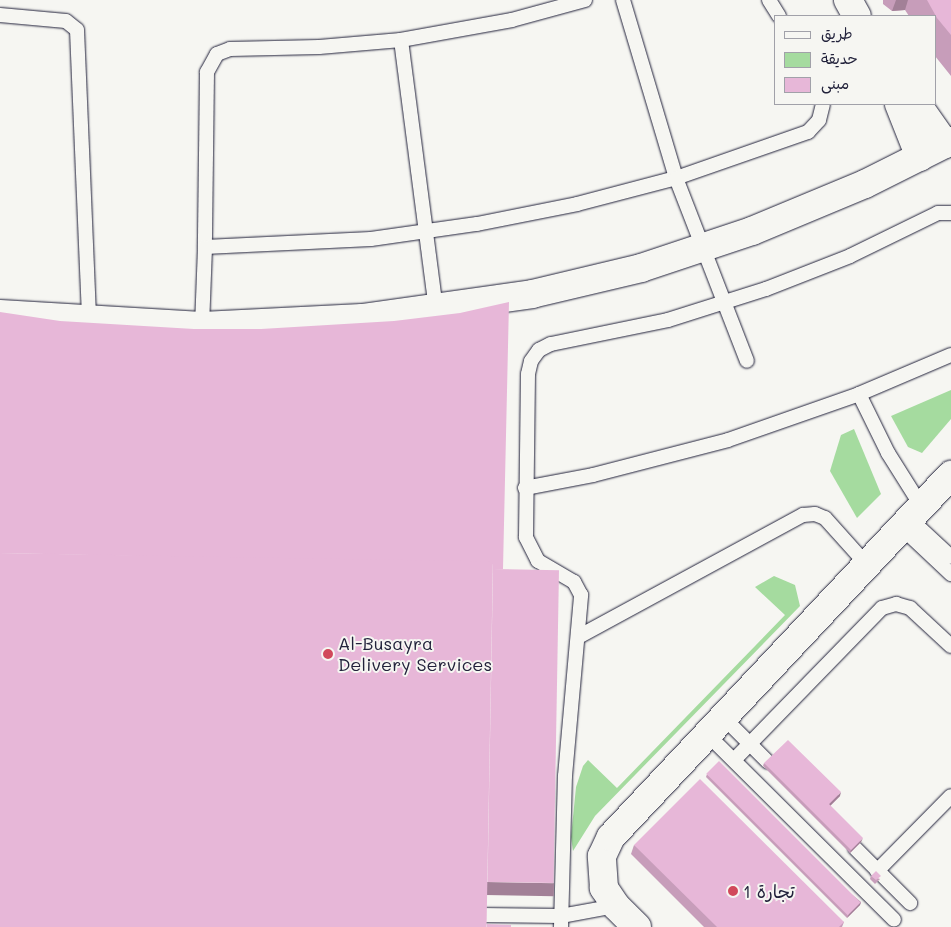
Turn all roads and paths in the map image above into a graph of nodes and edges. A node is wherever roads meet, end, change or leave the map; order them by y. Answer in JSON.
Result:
{"nodes":[{"id":1,"x":585,"y":0,"type":"edge"},
{"id":2,"x":623,"y":0,"type":"edge"},
{"id":3,"x":770,"y":0,"type":"edge"},
{"id":4,"x":848,"y":0,"type":"edge"},
{"id":5,"x":0,"y":15,"type":"edge"},
{"id":6,"x":778,"y":15,"type":"edge"},
{"id":7,"x":856,"y":15,"type":"edge"},
{"id":8,"x":401,"y":40,"type":"junction"},
{"id":9,"x":823,"y":105,"type":"edge"},
{"id":10,"x":899,"y":105,"type":"edge"},
{"id":11,"x":918,"y":105,"type":"edge"},
{"id":12,"x":948,"y":142,"type":"edge"},
{"id":13,"x":920,"y":157,"type":"junction"},
{"id":14,"x":676,"y":178,"type":"junction"},
{"id":15,"x":951,"y":213,"type":"edge"},
{"id":16,"x":426,"y":232,"type":"junction"},
{"id":17,"x":204,"y":247,"type":"junction"},
{"id":18,"x":702,"y":249,"type":"junction"},
{"id":19,"x":723,"y":304,"type":"junction"},
{"id":20,"x":436,"y":310,"type":"junction"},
{"id":21,"x":0,"y":314,"type":"edge"},
{"id":22,"x":89,"y":322,"type":"junction"},
{"id":23,"x":202,"y":326,"type":"junction"},
{"id":24,"x":951,"y":355,"type":"edge"},
{"id":25,"x":746,"y":361,"type":"dead end"},
{"id":26,"x":859,"y":394,"type":"junction"},
{"id":27,"x":525,"y":488,"type":"junction"},
{"id":28,"x":930,"y":503,"type":"edge"},
{"id":29,"x":951,"y":557,"type":"edge"},
{"id":30,"x":868,"y":566,"type":"junction"},
{"id":31,"x":951,"y":574,"type":"edge"},
{"id":32,"x":578,"y":637,"type":"junction"},
{"id":33,"x":951,"y":646,"type":"edge"},
{"id":34,"x":716,"y":726,"type":"junction"},
{"id":35,"x":750,"y":744,"type":"junction"},
{"id":36,"x":734,"y":760,"type":"junction"},
{"id":37,"x":768,"y":762,"type":"edge"},
{"id":38,"x":951,"y":796,"type":"edge"},
{"id":39,"x":855,"y":848,"type":"edge"},
{"id":40,"x":878,"y":871,"type":"junction"},
{"id":41,"x":910,"y":903,"type":"dead end"},
{"id":42,"x":616,"y":906,"type":"junction"},
{"id":43,"x":481,"y":915,"type":"edge"},
{"id":44,"x":894,"y":920,"type":"dead end"},
{"id":45,"x":561,"y":922,"type":"edge"},
{"id":46,"x":637,"y":927,"type":"edge"}],
"edges":[{"from":1,"to":8,"type":"lane"},
{"from":2,"to":14,"type":"lane"},
{"from":3,"to":6,"type":"lane"},
{"from":4,"to":7,"type":"street"},
{"from":5,"to":22,"type":"lane"},
{"from":8,"to":16,"type":"lane"},
{"from":8,"to":17,"type":"lane"},
{"from":9,"to":14,"type":"lane"},
{"from":10,"to":13,"type":"street"},
{"from":11,"to":12,"type":"street"},
{"from":12,"to":13,"type":"street"},
{"from":13,"to":18,"type":"street"},
{"from":14,"to":16,"type":"lane"},
{"from":14,"to":18,"type":"lane"},
{"from":15,"to":19,"type":"lane"},
{"from":16,"to":17,"type":"lane"},
{"from":16,"to":20,"type":"lane"},
{"from":17,"to":23,"type":"lane"},
{"from":18,"to":19,"type":"lane"},
{"from":18,"to":20,"type":"street"},
{"from":19,"to":25,"type":"lane"},
{"from":19,"to":27,"type":"lane"},
{"from":20,"to":23,"type":"street"},
{"from":21,"to":22,"type":"street"},
{"from":22,"to":23,"type":"street"},
{"from":24,"to":26,"type":"lane"},
{"from":26,"to":27,"type":"lane"},
{"from":26,"to":28,"type":"lane"},
{"from":27,"to":32,"type":"lane"},
{"from":28,"to":29,"type":"lane"},
{"from":28,"to":30,"type":"street"},
{"from":28,"to":31,"type":"lane"},
{"from":30,"to":32,"type":"lane"},
{"from":30,"to":34,"type":"street"},
{"from":32,"to":45,"type":"lane"},
{"from":33,"to":35,"type":"lane"},
{"from":34,"to":35,"type":"lane"},
{"from":34,"to":36,"type":"lane"},
{"from":34,"to":42,"type":"street"},
{"from":35,"to":36,"type":"lane"},
{"from":35,"to":37,"type":"lane"},
{"from":36,"to":44,"type":"lane"},
{"from":38,"to":40,"type":"lane"},
{"from":39,"to":40,"type":"lane"},
{"from":40,"to":41,"type":"lane"},
{"from":42,"to":45,"type":"lane"},
{"from":42,"to":46,"type":"street"},
{"from":43,"to":45,"type":"lane"}]}
